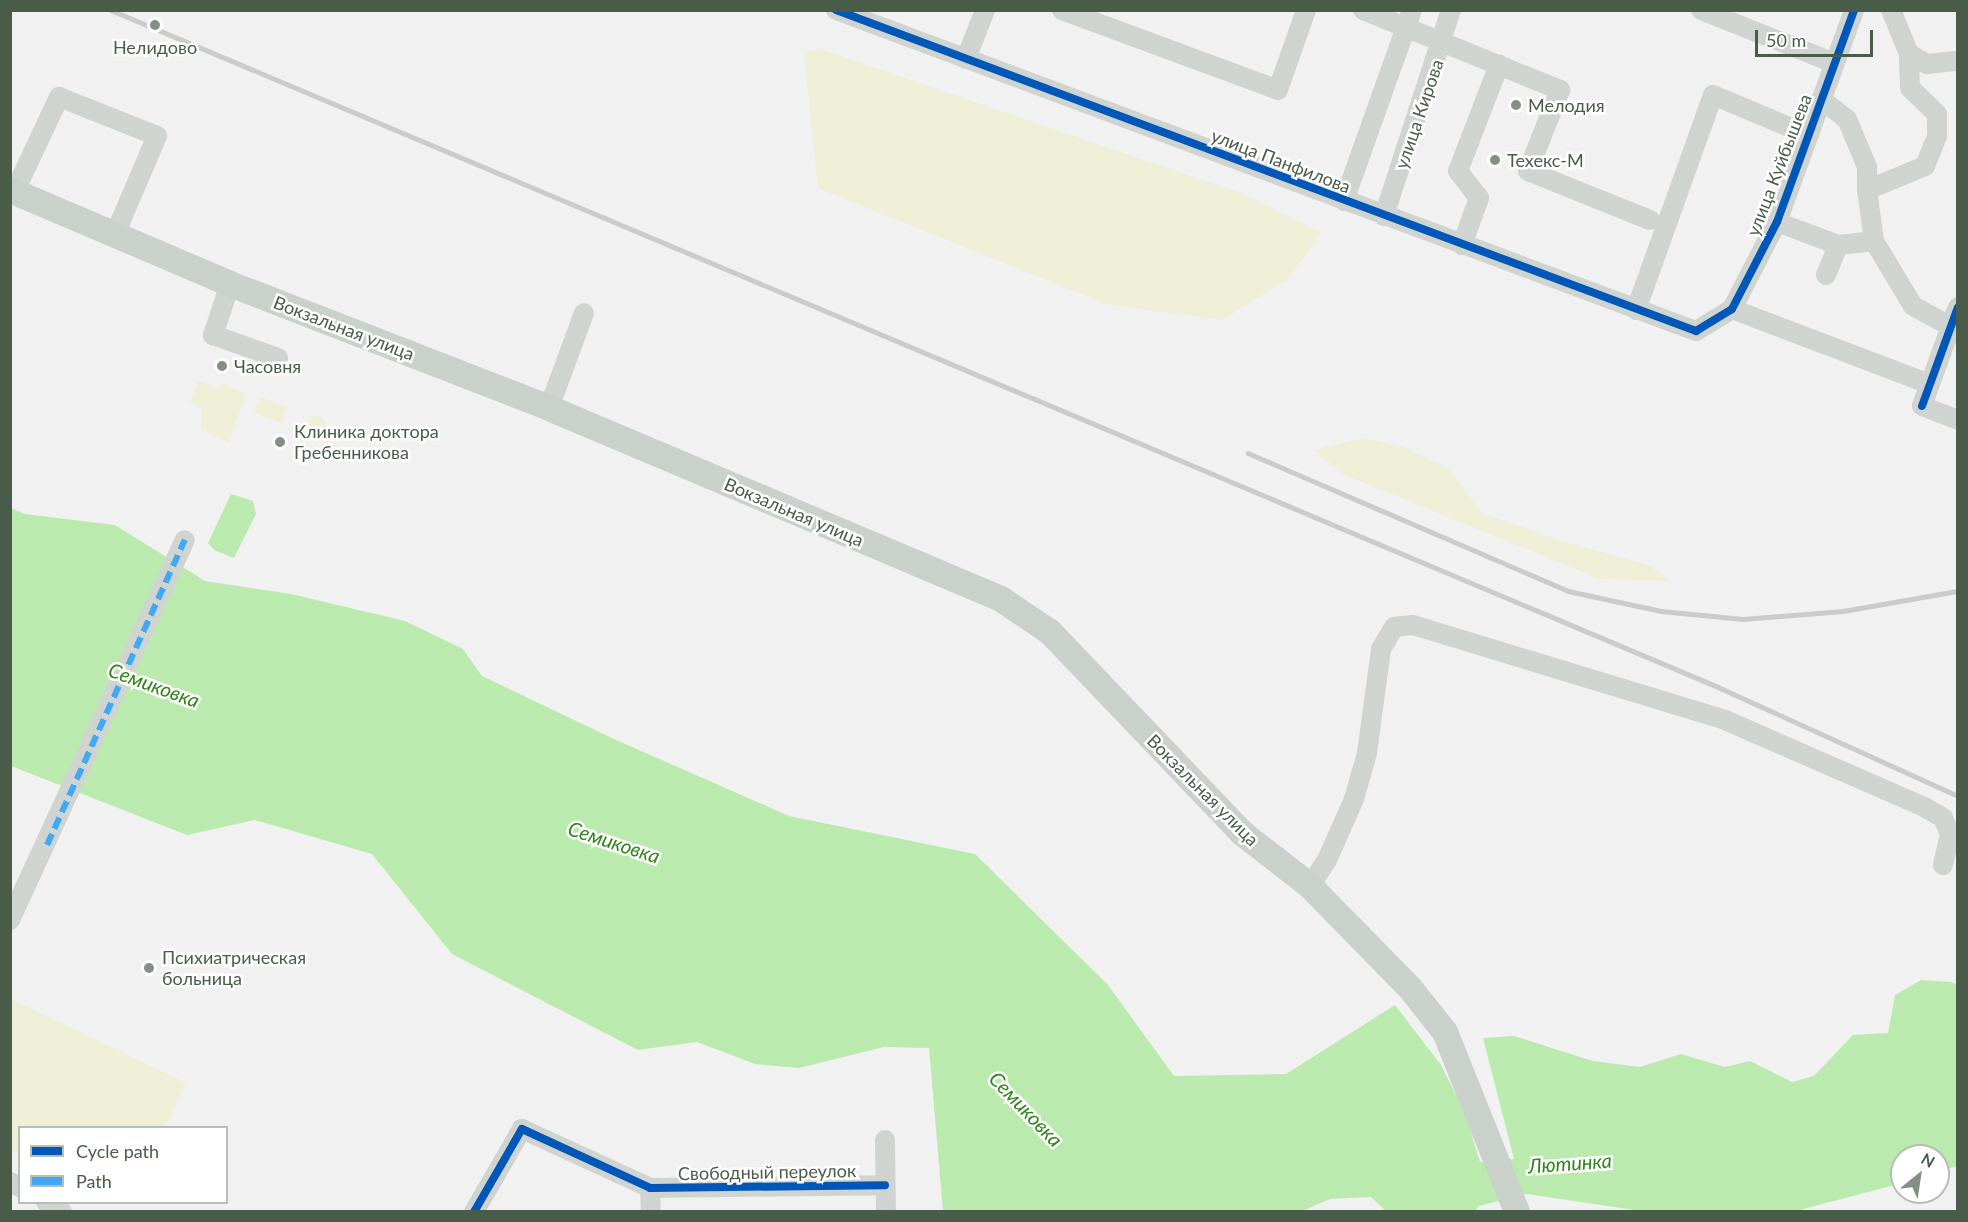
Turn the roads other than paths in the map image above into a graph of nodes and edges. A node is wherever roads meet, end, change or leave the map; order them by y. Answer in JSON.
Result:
{"nodes":[{"id":1,"x":836,"y":10,"type":"edge"},
{"id":2,"x":985,"y":10,"type":"edge"},
{"id":3,"x":1062,"y":10,"type":"edge"},
{"id":4,"x":1306,"y":10,"type":"edge"},
{"id":5,"x":1363,"y":10,"type":"edge"},
{"id":6,"x":1451,"y":10,"type":"edge"},
{"id":7,"x":1701,"y":10,"type":"edge"},
{"id":8,"x":1854,"y":10,"type":"edge"},
{"id":9,"x":1875,"y":10,"type":"edge"},
{"id":10,"x":1891,"y":11,"type":"edge"},
{"id":11,"x":1410,"y":19,"type":"edge"},
{"id":12,"x":1444,"y":41,"type":"junction"},
{"id":13,"x":1909,"y":54,"type":"junction"},
{"id":14,"x":966,"y":59,"type":"junction"},
{"id":15,"x":1958,"y":61,"type":"edge"},
{"id":16,"x":1834,"y":63,"type":"junction"},
{"id":17,"x":1499,"y":65,"type":"junction"},
{"id":18,"x":1821,"y":99,"type":"junction"},
{"id":19,"x":1808,"y":135,"type":"junction"},
{"id":20,"x":13,"y":190,"type":"edge"},
{"id":21,"x":1867,"y":190,"type":"junction"},
{"id":22,"x":1344,"y":201,"type":"junction"},
{"id":23,"x":1384,"y":216,"type":"junction"},
{"id":24,"x":1650,"y":220,"type":"dead end"},
{"id":25,"x":1777,"y":222,"type":"junction"},
{"id":26,"x":115,"y":234,"type":"junction"},
{"id":27,"x":1874,"y":241,"type":"junction"},
{"id":28,"x":1462,"y":245,"type":"junction"},
{"id":29,"x":1838,"y":245,"type":"junction"},
{"id":30,"x":1826,"y":275,"type":"dead end"},
{"id":31,"x":231,"y":284,"type":"junction"},
{"id":32,"x":1958,"y":307,"type":"edge"},
{"id":33,"x":1732,"y":309,"type":"junction"},
{"id":34,"x":1636,"y":310,"type":"junction"},
{"id":35,"x":584,"y":313,"type":"dead end"},
{"id":36,"x":1716,"y":322,"type":"joint"},
{"id":37,"x":1950,"y":326,"type":"junction"},
{"id":38,"x":278,"y":358,"type":"dead end"},
{"id":39,"x":1929,"y":384,"type":"junction"},
{"id":40,"x":549,"y":408,"type":"junction"},
{"id":41,"x":1958,"y":420,"type":"edge"},
{"id":42,"x":185,"y":540,"type":"dead end"},
{"id":43,"x":1944,"y":866,"type":"dead end"},
{"id":44,"x":1310,"y":886,"type":"junction"},
{"id":45,"x":10,"y":920,"type":"edge"},
{"id":46,"x":885,"y":1140,"type":"dead end"},
{"id":47,"x":885,"y":1185,"type":"junction"},
{"id":48,"x":650,"y":1188,"type":"junction"},
{"id":49,"x":48,"y":1204,"type":"edge"},
{"id":50,"x":62,"y":1212,"type":"edge"},
{"id":51,"x":474,"y":1212,"type":"edge"},
{"id":52,"x":651,"y":1212,"type":"edge"},
{"id":53,"x":886,"y":1212,"type":"edge"},
{"id":54,"x":1517,"y":1212,"type":"edge"}],
"edges":[{"from":1,"to":14,"type":"street","name":"улица Панфилова"},
{"from":2,"to":14,"type":"street"},
{"from":3,"to":4,"type":"street"},
{"from":5,"to":11,"type":"street"},
{"from":6,"to":12,"type":"street","name":"улица Кирова"},
{"from":7,"to":16,"type":"street"},
{"from":8,"to":16,"type":"street","name":"улица Куйбышева"},
{"from":9,"to":10,"type":"street"},
{"from":10,"to":13,"type":"street"},
{"from":11,"to":12,"type":"street"},
{"from":11,"to":22,"type":"street"},
{"from":12,"to":17,"type":"street"},
{"from":12,"to":23,"type":"street","name":"улица Кирова"},
{"from":13,"to":15,"type":"street"},
{"from":13,"to":21,"type":"street"},
{"from":14,"to":22,"type":"street","name":"улица Панфилова"},
{"from":16,"to":18,"type":"street","name":"улица Куйбышева"},
{"from":17,"to":24,"type":"street"},
{"from":17,"to":28,"type":"street"},
{"from":18,"to":19,"type":"street","name":"улица Куйбышева"},
{"from":18,"to":21,"type":"street"},
{"from":19,"to":25,"type":"street","name":"улица Куйбышева"},
{"from":19,"to":34,"type":"street"},
{"from":20,"to":26,"type":"main road","name":"Вокзальная улица"},
{"from":20,"to":26,"type":"street"},
{"from":21,"to":27,"type":"street"},
{"from":22,"to":23,"type":"street","name":"улица Панфилова"},
{"from":23,"to":28,"type":"street","name":"улица Панфилова"},
{"from":25,"to":29,"type":"street"},
{"from":25,"to":33,"type":"street","name":"улица Куйбышева"},
{"from":26,"to":31,"type":"main road","name":"Вокзальная улица"},
{"from":27,"to":29,"type":"street"},
{"from":27,"to":37,"type":"street"},
{"from":28,"to":34,"type":"street","name":"улица Панфилова"},
{"from":29,"to":30,"type":"street"},
{"from":31,"to":38,"type":"street"},
{"from":31,"to":40,"type":"main road","name":"Вокзальная улица"},
{"from":32,"to":37,"type":"street"},
{"from":33,"to":36,"type":"street","name":"улица Куйбышева"},
{"from":33,"to":39,"type":"street"},
{"from":34,"to":36,"type":"street","name":"улица Панфилова"},
{"from":35,"to":40,"type":"street"},
{"from":37,"to":39,"type":"street"},
{"from":39,"to":41,"type":"street"},
{"from":40,"to":44,"type":"main road","name":"Вокзальная улица"},
{"from":42,"to":45,"type":"street"},
{"from":43,"to":44,"type":"street"},
{"from":44,"to":54,"type":"main road","name":"Вокзальная улица"},
{"from":46,"to":47,"type":"street"},
{"from":47,"to":48,"type":"street","name":"Свободный переулок"},
{"from":47,"to":53,"type":"street"},
{"from":48,"to":51,"type":"street"},
{"from":48,"to":52,"type":"street"},
{"from":49,"to":50,"type":"street"}]}
